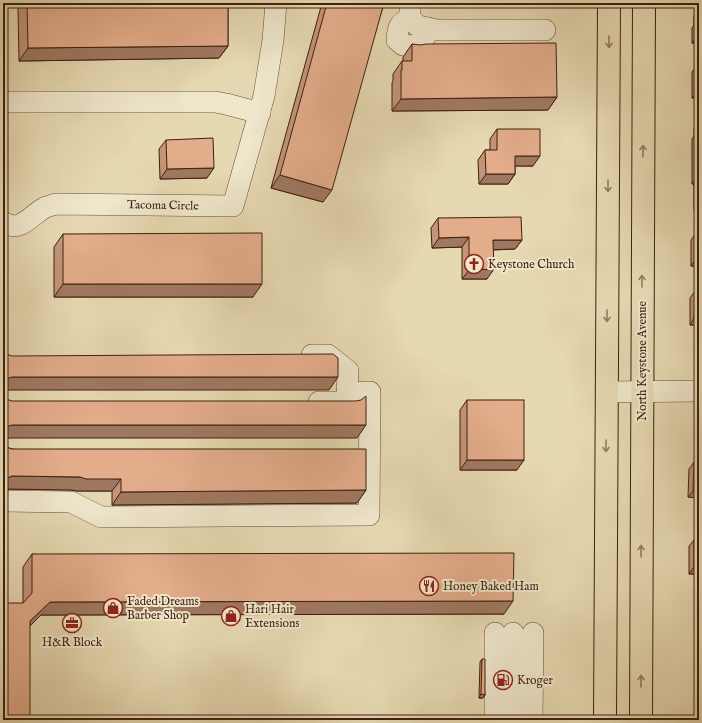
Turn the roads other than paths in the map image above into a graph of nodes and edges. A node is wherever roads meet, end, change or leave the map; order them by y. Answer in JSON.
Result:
{"nodes":[{"id":1,"x":276,"y":3,"type":"edge"},
{"id":2,"x":609,"y":3,"type":"edge"},
{"id":3,"x":644,"y":3,"type":"edge"},
{"id":4,"x":416,"y":16,"type":"edge"},
{"id":5,"x":545,"y":30,"type":"dead end"},
{"id":6,"x":3,"y":102,"type":"edge"},
{"id":7,"x":260,"y":113,"type":"junction"},
{"id":8,"x":3,"y":222,"type":"edge"},
{"id":9,"x":296,"y":356,"type":"edge"},
{"id":10,"x":642,"y":391,"type":"junction"},
{"id":11,"x":699,"y":391,"type":"edge"},
{"id":12,"x":607,"y":392,"type":"junction"},
{"id":13,"x":348,"y":393,"type":"junction"},
{"id":14,"x":300,"y":402,"type":"edge"},
{"id":15,"x":3,"y":500,"type":"edge"},
{"id":16,"x":514,"y":633,"type":"junction"},
{"id":17,"x":495,"y":720,"type":"edge"},
{"id":18,"x":513,"y":720,"type":"edge"},
{"id":19,"x":532,"y":720,"type":"edge"},
{"id":20,"x":605,"y":720,"type":"edge"},
{"id":21,"x":641,"y":720,"type":"edge"}],
"edges":[{"from":1,"to":7,"type":"street","name":"Tacoma Circle"},
{"from":2,"to":12,"type":"main road","one_way":true},
{"from":10,"to":3,"type":"main road","name":"North Keystone Avenue","one_way":true},
{"from":4,"to":5,"type":"street"},
{"from":6,"to":7,"type":"street"},
{"from":7,"to":8,"type":"street","name":"Tacoma Circle"},
{"from":9,"to":13,"type":"street"},
{"from":10,"to":11,"type":"street"},
{"from":10,"to":12,"type":"street"},
{"from":21,"to":10,"type":"main road","name":"North Keystone Avenue","one_way":true},
{"from":12,"to":20,"type":"main road","one_way":true},
{"from":13,"to":14,"type":"street"},
{"from":13,"to":15,"type":"street"},
{"from":16,"to":17,"type":"street"},
{"from":16,"to":18,"type":"street"},
{"from":16,"to":19,"type":"street"}]}
